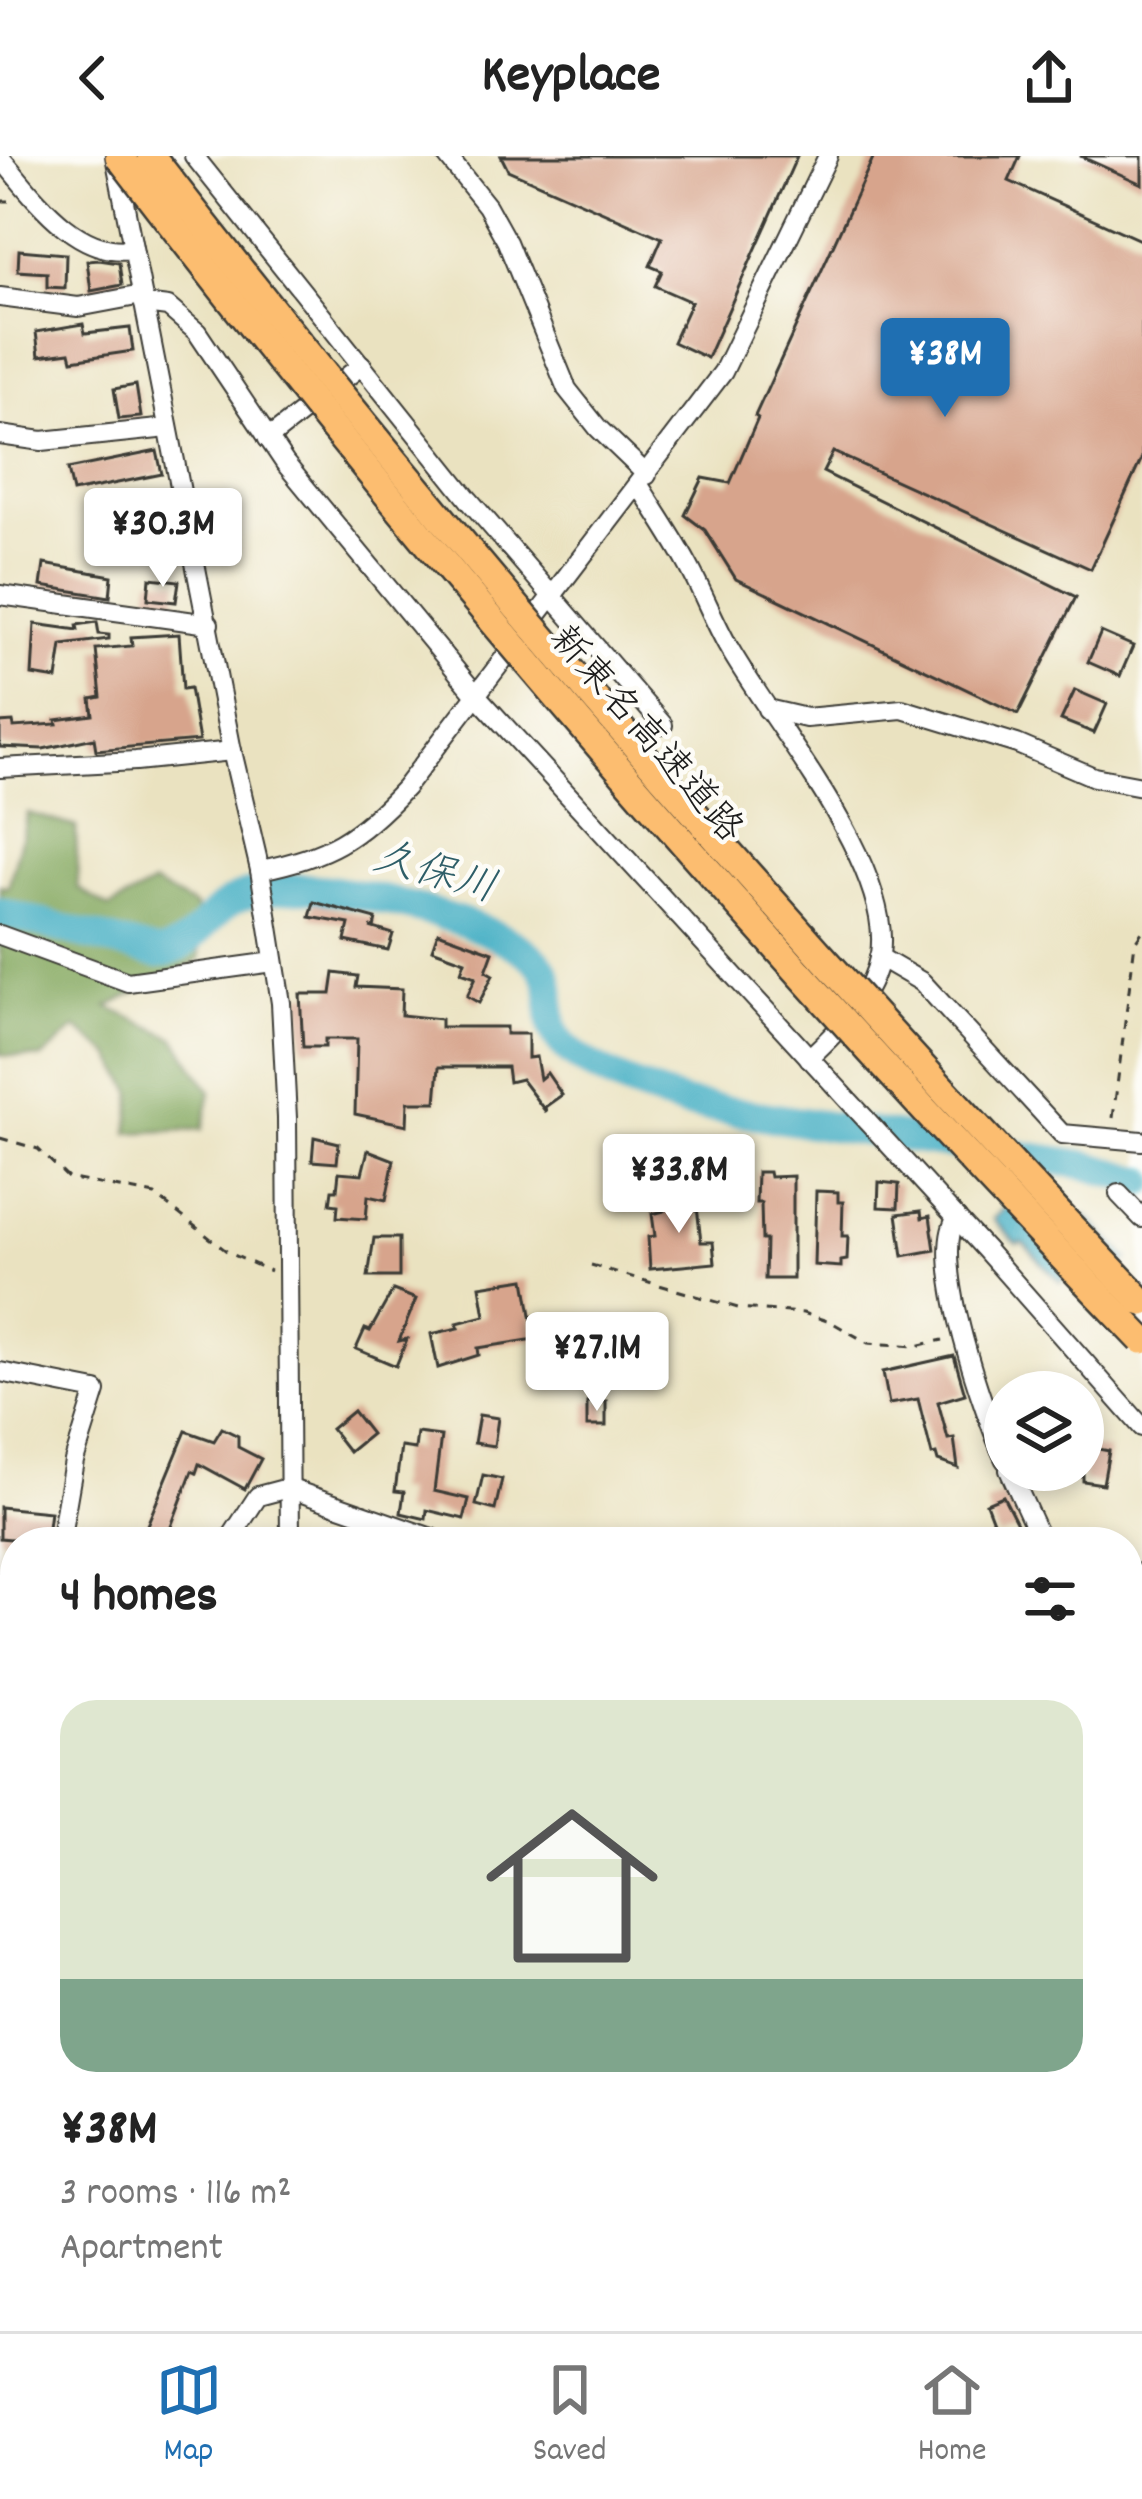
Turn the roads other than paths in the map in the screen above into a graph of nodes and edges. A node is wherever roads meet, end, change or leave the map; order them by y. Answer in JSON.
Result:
{"nodes":[{"id":1,"x":117,"y":156,"type":"edge"},
{"id":2,"x":151,"y":156,"type":"edge"},
{"id":3,"x":194,"y":156,"type":"edge"},
{"id":4,"x":446,"y":156,"type":"edge"},
{"id":5,"x":828,"y":156,"type":"edge"},
{"id":6,"x":0,"y":157,"type":"edge"},
{"id":7,"x":133,"y":249,"type":"junction"},
{"id":8,"x":0,"y":297,"type":"edge"},
{"id":9,"x":143,"y":299,"type":"junction"},
{"id":10,"x":362,"y":365,"type":"junction"},
{"id":11,"x":168,"y":428,"type":"junction"},
{"id":12,"x":0,"y":435,"type":"edge"},
{"id":13,"x":268,"y":440,"type":"junction"},
{"id":14,"x":643,"y":480,"type":"junction"},
{"id":15,"x":0,"y":595,"type":"edge"},
{"id":16,"x":553,"y":599,"type":"junction"},
{"id":17,"x":209,"y":624,"type":"junction"},
{"id":18,"x":478,"y":697,"type":"junction"},
{"id":19,"x":767,"y":709,"type":"junction"},
{"id":20,"x":663,"y":725,"type":"dead end"},
{"id":21,"x":232,"y":751,"type":"junction"},
{"id":22,"x":0,"y":768,"type":"edge"},
{"id":23,"x":1142,"y":786,"type":"edge"},
{"id":24,"x":260,"y":874,"type":"junction"},
{"id":25,"x":0,"y":935,"type":"edge"},
{"id":26,"x":879,"y":957,"type":"junction"},
{"id":27,"x":274,"y":962,"type":"junction"},
{"id":28,"x":808,"y":1058,"type":"junction"},
{"id":29,"x":1142,"y":1141,"type":"edge"},
{"id":30,"x":1118,"y":1194,"type":"dead end"},
{"id":31,"x":958,"y":1218,"type":"junction"},
{"id":32,"x":1142,"y":1218,"type":"edge"},
{"id":33,"x":1142,"y":1302,"type":"edge"},
{"id":34,"x":1142,"y":1340,"type":"edge"},
{"id":35,"x":0,"y":1372,"type":"edge"},
{"id":36,"x":984,"y":1412,"type":"edge"},
{"id":37,"x":1142,"y":1427,"type":"edge"},
{"id":38,"x":288,"y":1489,"type":"junction"},
{"id":39,"x":1019,"y":1491,"type":"edge"},
{"id":40,"x":63,"y":1527,"type":"edge"},
{"id":41,"x":238,"y":1527,"type":"edge"},
{"id":42,"x":289,"y":1527,"type":"edge"},
{"id":43,"x":399,"y":1527,"type":"edge"},
{"id":44,"x":1035,"y":1527,"type":"edge"}],
"edges":[{"from":1,"to":7,"type":"street"},
{"from":1,"to":34,"type":"highway","name":"新東名高速道路","bridge":true},
{"from":2,"to":33,"type":"highway","name":"新東名高速道路","bridge":true},
{"from":3,"to":10,"type":"street"},
{"from":4,"to":14,"type":"street"},
{"from":5,"to":14,"type":"street"},
{"from":6,"to":7,"type":"street"},
{"from":7,"to":9,"type":"street"},
{"from":8,"to":9,"type":"street"},
{"from":9,"to":11,"type":"street"},
{"from":9,"to":13,"type":"street"},
{"from":10,"to":13,"type":"street"},
{"from":10,"to":16,"type":"street"},
{"from":11,"to":12,"type":"street"},
{"from":11,"to":17,"type":"street"},
{"from":13,"to":18,"type":"street"},
{"from":14,"to":16,"type":"street"},
{"from":14,"to":19,"type":"street"},
{"from":15,"to":17,"type":"street"},
{"from":16,"to":18,"type":"street"},
{"from":16,"to":20,"type":"street"},
{"from":17,"to":21,"type":"street"},
{"from":18,"to":24,"type":"street"},
{"from":18,"to":28,"type":"street"},
{"from":19,"to":23,"type":"street"},
{"from":19,"to":26,"type":"street"},
{"from":21,"to":22,"type":"street"},
{"from":21,"to":24,"type":"street"},
{"from":24,"to":27,"type":"street"},
{"from":25,"to":27,"type":"street"},
{"from":26,"to":28,"type":"street"},
{"from":26,"to":29,"type":"street"},
{"from":27,"to":38,"type":"street"},
{"from":28,"to":31,"type":"street"},
{"from":30,"to":32,"type":"street"},
{"from":31,"to":36,"type":"street"},
{"from":31,"to":37,"type":"street"},
{"from":35,"to":40,"type":"street"},
{"from":38,"to":41,"type":"street"},
{"from":38,"to":42,"type":"street"},
{"from":38,"to":43,"type":"street"},
{"from":39,"to":44,"type":"street"}]}
